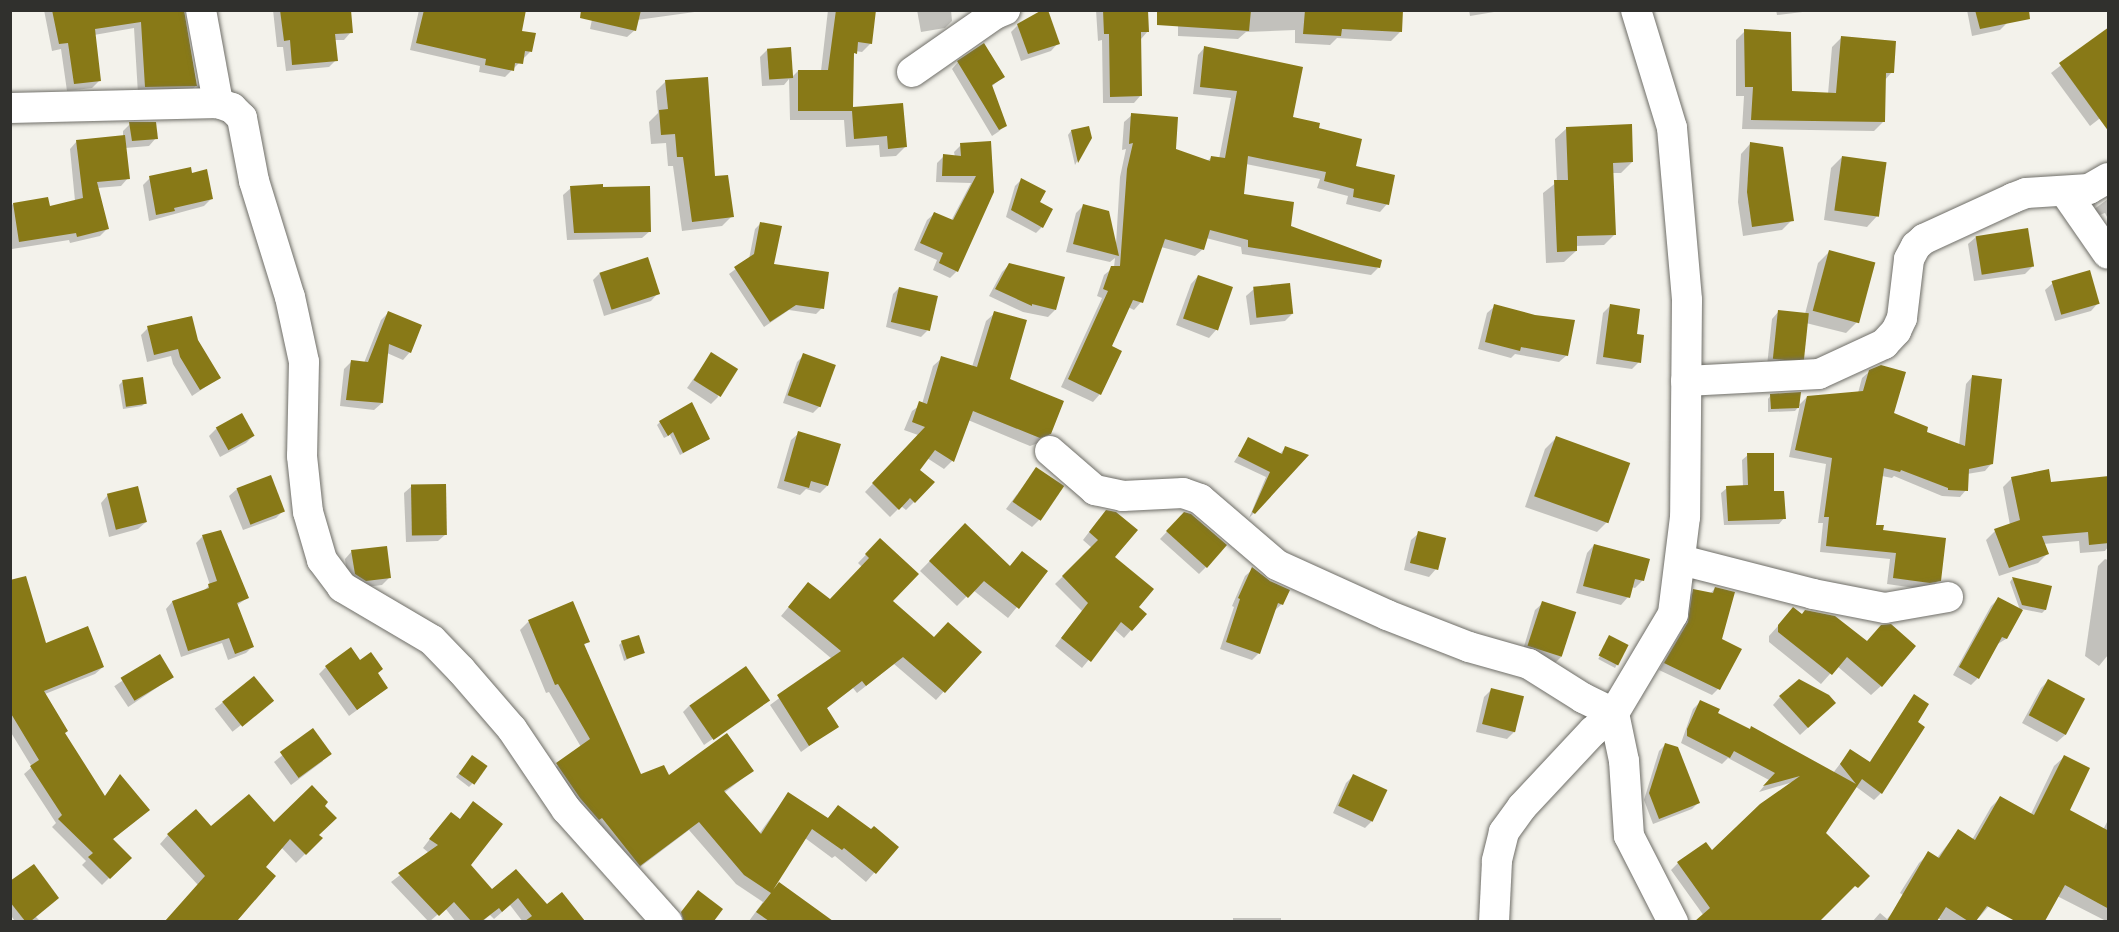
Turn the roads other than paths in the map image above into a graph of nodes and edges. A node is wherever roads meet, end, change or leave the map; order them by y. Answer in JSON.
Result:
{"nodes":[{"id":1,"x":201,"y":10,"type":"edge"},
{"id":2,"x":1005,"y":10,"type":"edge"},
{"id":3,"x":1636,"y":10,"type":"edge"},
{"id":4,"x":912,"y":72,"type":"dead end"},
{"id":5,"x":218,"y":104,"type":"junction"},
{"id":6,"x":10,"y":108,"type":"edge"},
{"id":7,"x":2109,"y":178,"type":"edge"},
{"id":8,"x":2065,"y":192,"type":"junction"},
{"id":9,"x":2109,"y":254,"type":"edge"},
{"id":10,"x":1686,"y":381,"type":"junction"},
{"id":11,"x":1050,"y":451,"type":"dead end"},
{"id":12,"x":1681,"y":560,"type":"junction"},
{"id":13,"x":1948,"y":597,"type":"dead end"},
{"id":14,"x":1614,"y":713,"type":"junction"},
{"id":15,"x":667,"y":921,"type":"edge"},
{"id":16,"x":1494,"y":921,"type":"edge"},
{"id":17,"x":1673,"y":921,"type":"edge"}],
"edges":[{"from":1,"to":5,"type":"street"},
{"from":2,"to":4,"type":"street"},
{"from":3,"to":10,"type":"street"},
{"from":5,"to":6,"type":"street"},
{"from":5,"to":15,"type":"street"},
{"from":7,"to":8,"type":"street"},
{"from":8,"to":9,"type":"street"},
{"from":8,"to":10,"type":"street"},
{"from":10,"to":12,"type":"street"},
{"from":11,"to":14,"type":"street"},
{"from":12,"to":13,"type":"street"},
{"from":12,"to":14,"type":"street"},
{"from":14,"to":16,"type":"street"},
{"from":14,"to":17,"type":"street"}]}
